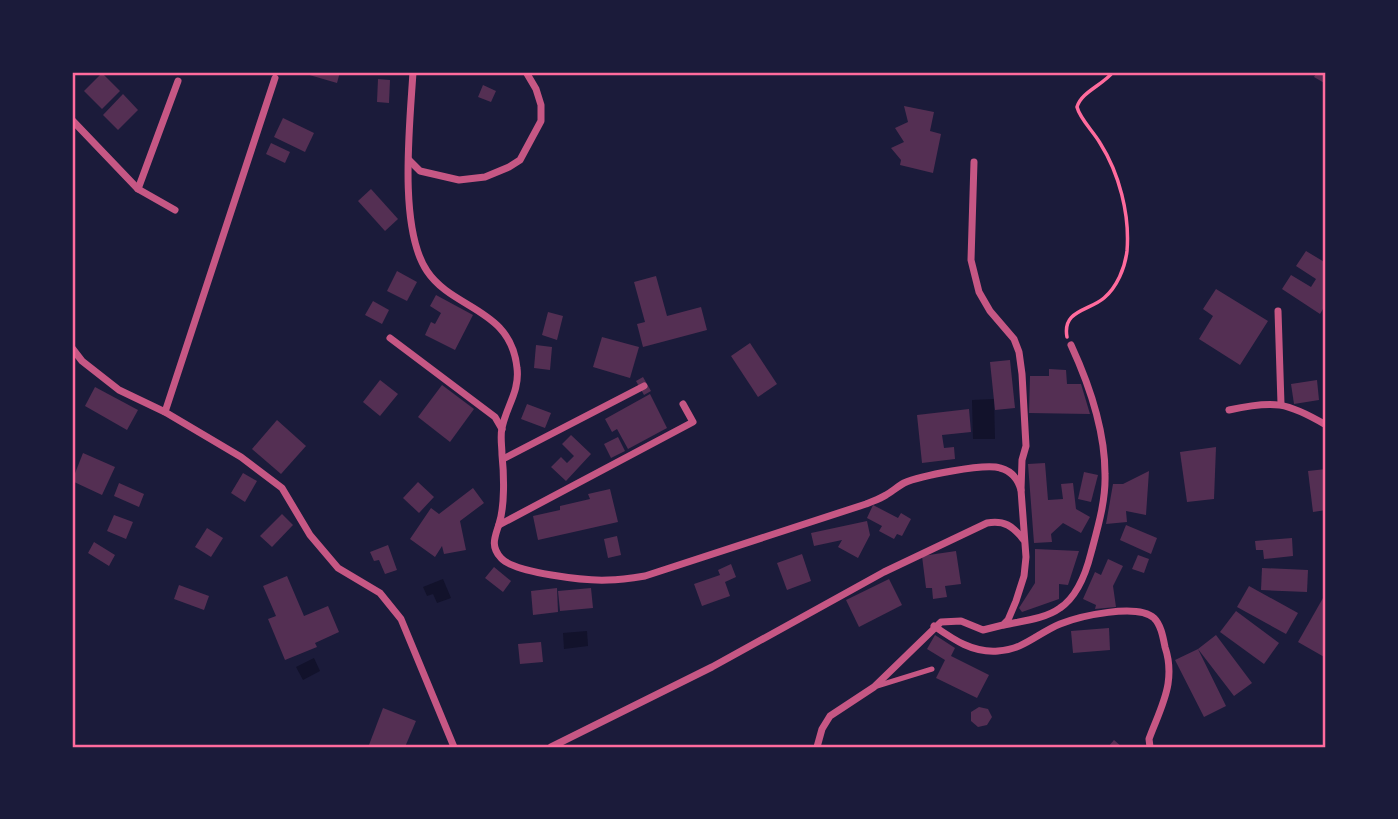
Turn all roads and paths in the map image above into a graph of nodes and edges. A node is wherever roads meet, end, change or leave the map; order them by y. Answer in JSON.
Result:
{"nodes":[{"id":1,"x":413,"y":72,"type":"edge"},
{"id":2,"x":526,"y":72,"type":"edge"},
{"id":3,"x":1113,"y":72,"type":"edge"},
{"id":4,"x":275,"y":78,"type":"dead end"},
{"id":5,"x":178,"y":81,"type":"dead end"},
{"id":6,"x":72,"y":120,"type":"edge"},
{"id":7,"x":408,"y":159,"type":"junction"},
{"id":8,"x":974,"y":162,"type":"dead end"},
{"id":9,"x":138,"y":189,"type":"junction"},
{"id":10,"x":175,"y":211,"type":"dead end"},
{"id":11,"x":1278,"y":311,"type":"dead end"},
{"id":12,"x":390,"y":338,"type":"dead end"},
{"id":13,"x":1071,"y":345,"type":"joint"},
{"id":14,"x":72,"y":348,"type":"edge"},
{"id":15,"x":644,"y":387,"type":"dead end"},
{"id":16,"x":683,"y":404,"type":"dead end"},
{"id":17,"x":1281,"y":404,"type":"junction"},
{"id":18,"x":1229,"y":410,"type":"dead end"},
{"id":19,"x":165,"y":412,"type":"junction"},
{"id":20,"x":1326,"y":425,"type":"edge"},
{"id":21,"x":502,"y":429,"type":"junction"},
{"id":22,"x":503,"y":459,"type":"junction"},
{"id":23,"x":1021,"y":490,"type":"junction"},
{"id":24,"x":499,"y":525,"type":"junction"},
{"id":25,"x":1023,"y":540,"type":"junction"},
{"id":26,"x":1003,"y":625,"type":"junction"},
{"id":27,"x":934,"y":626,"type":"junction"},
{"id":28,"x":932,"y":669,"type":"dead end"},
{"id":29,"x":874,"y":687,"type":"junction"},
{"id":30,"x":454,"y":747,"type":"edge"},
{"id":31,"x":551,"y":747,"type":"edge"},
{"id":32,"x":817,"y":747,"type":"edge"},
{"id":33,"x":1150,"y":747,"type":"edge"}],
"edges":[{"from":1,"to":7,"type":"street"},
{"from":2,"to":7,"type":"street"},
{"from":3,"to":13,"type":"path"},
{"from":4,"to":19,"type":"street"},
{"from":5,"to":9,"type":"street"},
{"from":6,"to":9,"type":"street"},
{"from":7,"to":21,"type":"street"},
{"from":8,"to":23,"type":"street"},
{"from":9,"to":10,"type":"street"},
{"from":11,"to":17,"type":"street"},
{"from":12,"to":21,"type":"street"},
{"from":13,"to":26,"type":"street"},
{"from":14,"to":19,"type":"street"},
{"from":15,"to":22,"type":"street"},
{"from":16,"to":24,"type":"street"},
{"from":17,"to":18,"type":"street"},
{"from":17,"to":20,"type":"street"},
{"from":19,"to":30,"type":"street"},
{"from":21,"to":22,"type":"street"},
{"from":22,"to":24,"type":"street"},
{"from":23,"to":24,"type":"street"},
{"from":23,"to":25,"type":"street"},
{"from":25,"to":26,"type":"street"},
{"from":25,"to":31,"type":"street"},
{"from":26,"to":27,"type":"street"},
{"from":27,"to":29,"type":"street"},
{"from":27,"to":33,"type":"street"},
{"from":28,"to":29,"type":"lane"},
{"from":29,"to":32,"type":"street"}]}
